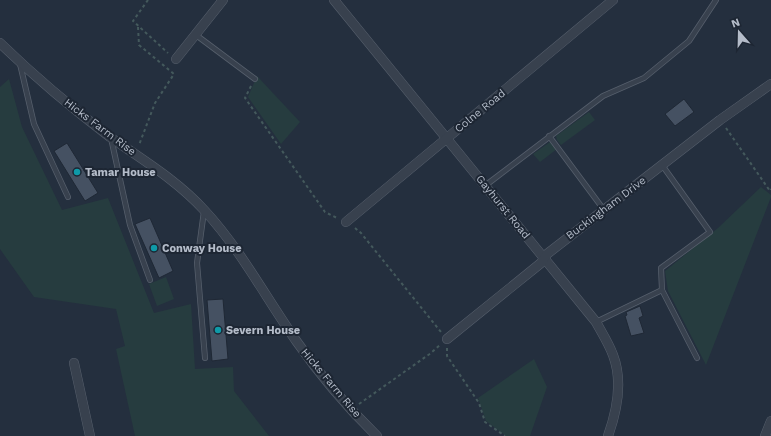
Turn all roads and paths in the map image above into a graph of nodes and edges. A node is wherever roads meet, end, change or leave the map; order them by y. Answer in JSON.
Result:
{"nodes":[{"id":1,"x":148,"y":0,"type":"edge"},
{"id":2,"x":223,"y":0,"type":"edge"},
{"id":3,"x":334,"y":0,"type":"edge"},
{"id":4,"x":613,"y":0,"type":"edge"},
{"id":5,"x":716,"y":0,"type":"edge"},
{"id":6,"x":138,"y":27,"type":"junction"},
{"id":7,"x":196,"y":35,"type":"junction"},
{"id":8,"x":0,"y":43,"type":"edge"},
{"id":9,"x":176,"y":59,"type":"joint"},
{"id":10,"x":20,"y":62,"type":"junction"},
{"id":11,"x":255,"y":79,"type":"joint"},
{"id":12,"x":771,"y":84,"type":"edge"},
{"id":13,"x":720,"y":120,"type":"junction"},
{"id":14,"x":110,"y":136,"type":"junction"},
{"id":15,"x":549,"y":136,"type":"junction"},
{"id":16,"x":446,"y":139,"type":"junction"},
{"id":17,"x":136,"y":154,"type":"junction"},
{"id":18,"x":662,"y":165,"type":"junction"},
{"id":19,"x":486,"y":184,"type":"junction"},
{"id":20,"x":771,"y":189,"type":"edge"},
{"id":21,"x":68,"y":197,"type":"dead end"},
{"id":22,"x":204,"y":210,"type":"junction"},
{"id":23,"x":604,"y":210,"type":"junction"},
{"id":24,"x":346,"y":222,"type":"junction"},
{"id":25,"x":544,"y":258,"type":"junction"},
{"id":26,"x":150,"y":280,"type":"dead end"},
{"id":27,"x":662,"y":290,"type":"junction"},
{"id":28,"x":596,"y":322,"type":"junction"},
{"id":29,"x":447,"y":339,"type":"junction"},
{"id":30,"x":205,"y":358,"type":"dead end"},
{"id":31,"x":697,"y":358,"type":"dead end"},
{"id":32,"x":74,"y":363,"type":"dead end"},
{"id":33,"x":351,"y":409,"type":"junction"},
{"id":34,"x":771,"y":421,"type":"edge"},
{"id":35,"x":371,"y":434,"type":"edge"},
{"id":36,"x":90,"y":436,"type":"edge"},
{"id":37,"x":505,"y":436,"type":"edge"},
{"id":38,"x":608,"y":436,"type":"edge"},
{"id":39,"x":765,"y":436,"type":"edge"}],
"edges":[{"from":1,"to":6,"type":"path"},
{"from":2,"to":7,"type":"street"},
{"from":3,"to":16,"type":"street","name":"Gayhurst Road"},
{"from":4,"to":16,"type":"street","name":"Colne Road"},
{"from":5,"to":15,"type":"lane"},
{"from":6,"to":9,"type":"path"},
{"from":6,"to":17,"type":"path"},
{"from":7,"to":9,"type":"street"},
{"from":7,"to":11,"type":"lane"},
{"from":8,"to":10,"type":"street","name":"Hicks Farm Rise"},
{"from":10,"to":14,"type":"street","name":"Hicks Farm Rise"},
{"from":10,"to":21,"type":"lane"},
{"from":11,"to":24,"type":"path"},
{"from":12,"to":13,"type":"street","name":"Buckingham Drive"},
{"from":13,"to":18,"type":"street","name":"Buckingham Drive"},
{"from":13,"to":20,"type":"path"},
{"from":14,"to":17,"type":"street","name":"Hicks Farm Rise"},
{"from":14,"to":26,"type":"lane"},
{"from":15,"to":19,"type":"lane"},
{"from":15,"to":23,"type":"lane"},
{"from":16,"to":19,"type":"street","name":"Gayhurst Road"},
{"from":16,"to":24,"type":"street","name":"Colne Road"},
{"from":17,"to":22,"type":"street","name":"Hicks Farm Rise"},
{"from":18,"to":23,"type":"street","name":"Buckingham Drive"},
{"from":18,"to":27,"type":"lane"},
{"from":19,"to":25,"type":"street","name":"Gayhurst Road"},
{"from":22,"to":30,"type":"lane"},
{"from":22,"to":33,"type":"street","name":"Hicks Farm Rise"},
{"from":23,"to":25,"type":"street","name":"Buckingham Drive"},
{"from":24,"to":29,"type":"path"},
{"from":25,"to":28,"type":"street","name":"Gayhurst Road"},
{"from":25,"to":29,"type":"street","name":"Buckingham Drive"},
{"from":27,"to":28,"type":"lane"},
{"from":27,"to":31,"type":"lane"},
{"from":28,"to":38,"type":"street","name":"Gayhurst Road"},
{"from":29,"to":33,"type":"path"},
{"from":29,"to":37,"type":"path"},
{"from":32,"to":36,"type":"street"},
{"from":33,"to":35,"type":"street","name":"Hicks Farm Rise"},
{"from":34,"to":39,"type":"street"}]}
